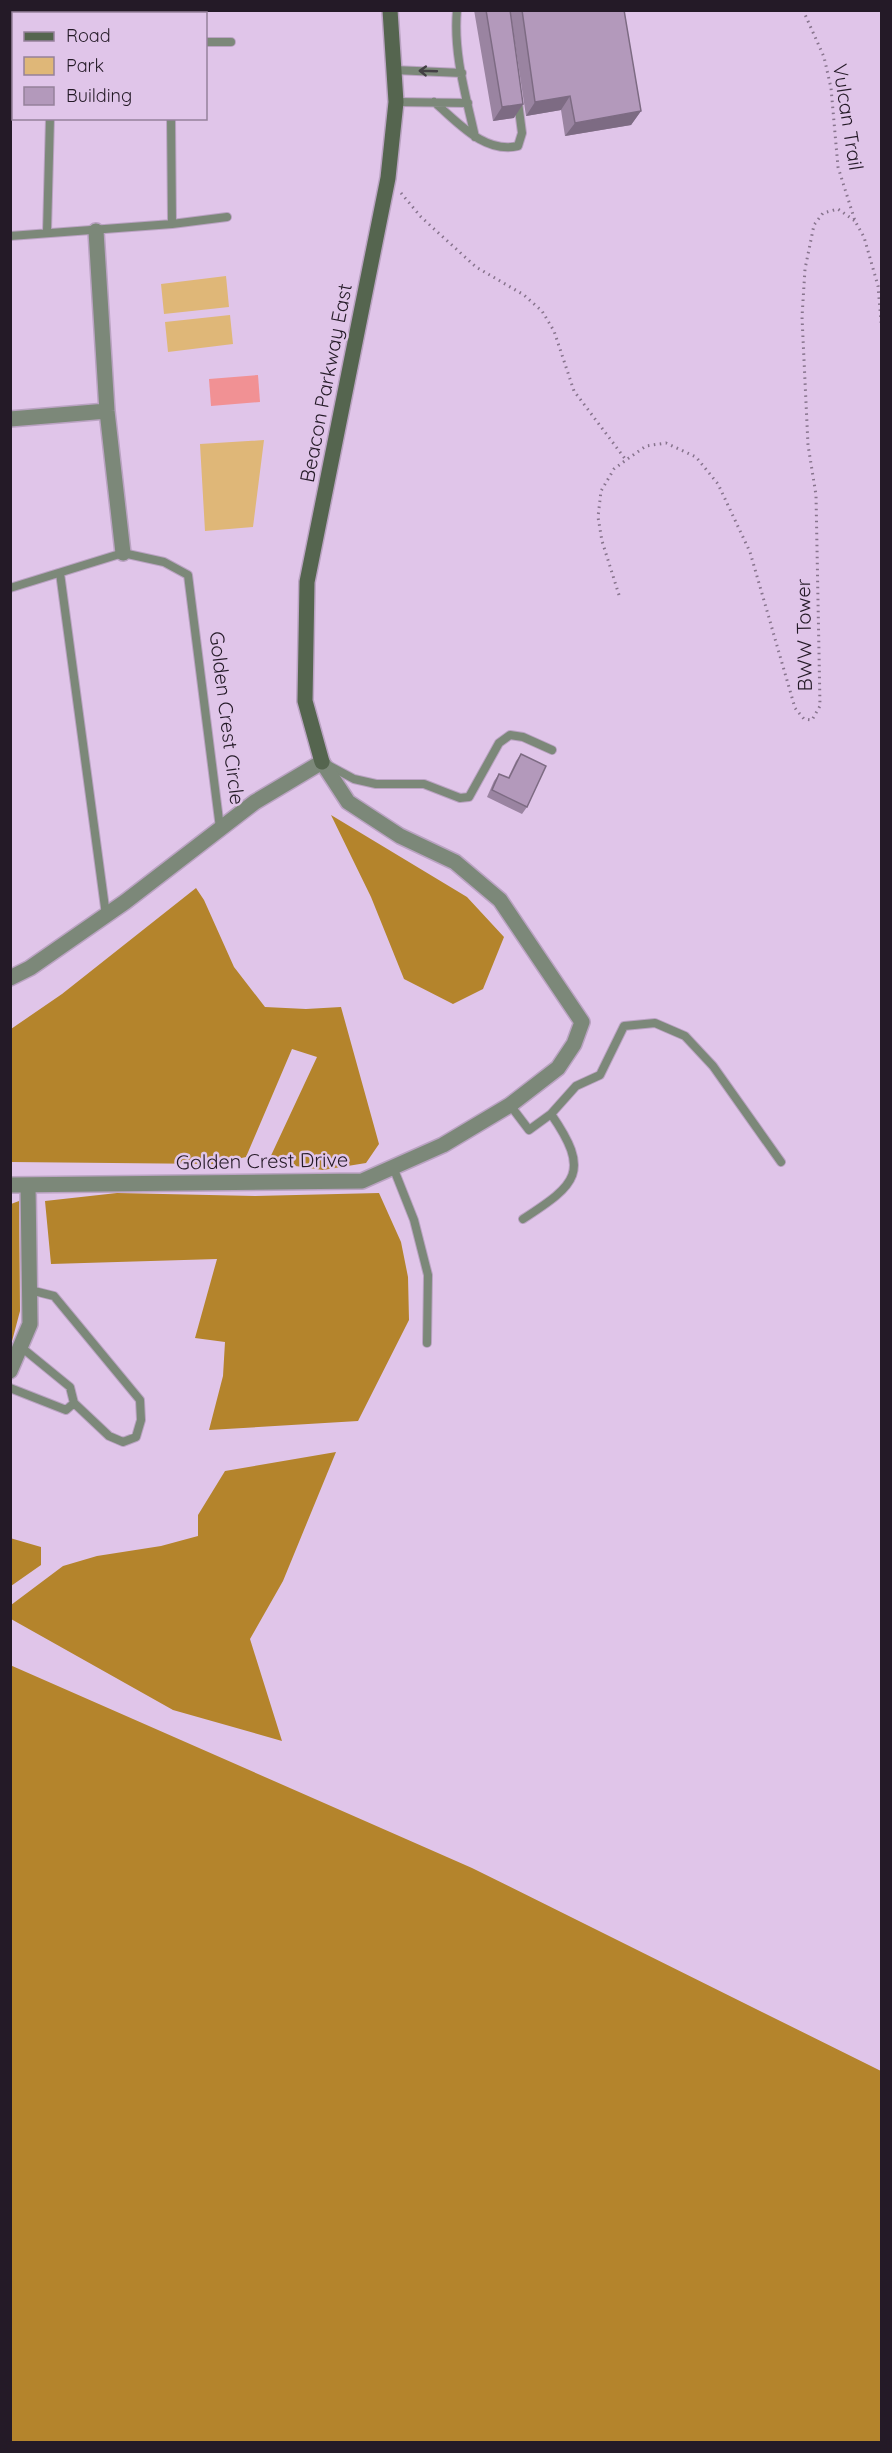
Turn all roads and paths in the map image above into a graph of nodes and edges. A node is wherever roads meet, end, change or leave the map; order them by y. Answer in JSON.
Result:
{"nodes":[{"id":1,"x":390,"y":10,"type":"edge"},
{"id":2,"x":457,"y":10,"type":"edge"},
{"id":3,"x":803,"y":10,"type":"edge"},
{"id":4,"x":207,"y":42,"type":"edge"},
{"id":5,"x":231,"y":42,"type":"dead end"},
{"id":6,"x":394,"y":70,"type":"junction"},
{"id":7,"x":462,"y":73,"type":"junction"},
{"id":8,"x":516,"y":93,"type":"edge"},
{"id":9,"x":396,"y":102,"type":"junction"},
{"id":10,"x":434,"y":102,"type":"junction"},
{"id":11,"x":468,"y":103,"type":"junction"},
{"id":12,"x":50,"y":120,"type":"edge"},
{"id":13,"x":171,"y":120,"type":"edge"},
{"id":14,"x":475,"y":137,"type":"junction"},
{"id":15,"x":388,"y":178,"type":"junction"},
{"id":16,"x":227,"y":217,"type":"dead end"},
{"id":17,"x":855,"y":220,"type":"junction"},
{"id":18,"x":172,"y":224,"type":"junction"},
{"id":19,"x":96,"y":231,"type":"junction"},
{"id":20,"x":47,"y":232,"type":"junction"},
{"id":21,"x":10,"y":236,"type":"edge"},
{"id":22,"x":878,"y":286,"type":"junction"},
{"id":23,"x":882,"y":292,"type":"edge"},
{"id":24,"x":882,"y":333,"type":"edge"},
{"id":25,"x":107,"y":411,"type":"junction"},
{"id":26,"x":10,"y":419,"type":"edge"},
{"id":27,"x":627,"y":460,"type":"junction"},
{"id":28,"x":123,"y":553,"type":"junction"},
{"id":29,"x":60,"y":573,"type":"junction"},
{"id":30,"x":10,"y":588,"type":"edge"},
{"id":31,"x":619,"y":596,"type":"dead end"},
{"id":32,"x":552,"y":750,"type":"dead end"},
{"id":33,"x":322,"y":762,"type":"junction"},
{"id":34,"x":220,"y":828,"type":"junction"},
{"id":35,"x":106,"y":915,"type":"junction"},
{"id":36,"x":10,"y":978,"type":"edge"},
{"id":37,"x":510,"y":1105,"type":"junction"},
{"id":38,"x":551,"y":1114,"type":"junction"},
{"id":39,"x":781,"y":1162,"type":"dead end"},
{"id":40,"x":393,"y":1167,"type":"junction"},
{"id":41,"x":10,"y":1185,"type":"edge"},
{"id":42,"x":28,"y":1186,"type":"junction"},
{"id":43,"x":523,"y":1219,"type":"dead end"},
{"id":44,"x":30,"y":1290,"type":"junction"},
{"id":45,"x":427,"y":1343,"type":"dead end"},
{"id":46,"x":21,"y":1347,"type":"junction"},
{"id":47,"x":10,"y":1371,"type":"edge"},
{"id":48,"x":10,"y":1388,"type":"edge"},
{"id":49,"x":74,"y":1403,"type":"junction"}],
"edges":[{"from":1,"to":6,"type":"street","name":"Beacon Parkway East"},
{"from":2,"to":7,"type":"lane"},
{"from":3,"to":17,"type":"path","name":"Vulcan Trail"},
{"from":4,"to":5,"type":"lane"},
{"from":7,"to":6,"type":"lane","one_way":true},
{"from":6,"to":9,"type":"street","name":"Beacon Parkway East"},
{"from":7,"to":11,"type":"lane"},
{"from":8,"to":14,"type":"lane"},
{"from":9,"to":10,"type":"lane"},
{"from":9,"to":15,"type":"street","name":"Beacon Parkway East"},
{"from":10,"to":11,"type":"lane"},
{"from":10,"to":14,"type":"lane"},
{"from":11,"to":14,"type":"lane"},
{"from":12,"to":20,"type":"lane"},
{"from":13,"to":18,"type":"lane"},
{"from":15,"to":27,"type":"path"},
{"from":15,"to":33,"type":"street","name":"Beacon Parkway East"},
{"from":16,"to":18,"type":"lane"},
{"from":17,"to":22,"type":"path","name":"Vulcan Trail"},
{"from":17,"to":27,"type":"path","name":"BWW Tower"},
{"from":18,"to":19,"type":"lane"},
{"from":19,"to":20,"type":"lane"},
{"from":19,"to":25,"type":"street"},
{"from":20,"to":21,"type":"lane"},
{"from":22,"to":23,"type":"path"},
{"from":22,"to":24,"type":"path","name":"Vulcan Trail"},
{"from":25,"to":26,"type":"street"},
{"from":25,"to":28,"type":"street"},
{"from":27,"to":31,"type":"path","name":"BWW Tower"},
{"from":28,"to":29,"type":"lane","name":"Golden Crest Circle"},
{"from":28,"to":34,"type":"lane","name":"Golden Crest Circle"},
{"from":29,"to":30,"type":"lane","name":"Golden Crest Circle"},
{"from":29,"to":35,"type":"lane"},
{"from":32,"to":33,"type":"lane"},
{"from":33,"to":34,"type":"street"},
{"from":33,"to":37,"type":"street","name":"Golden Crest Drive"},
{"from":34,"to":35,"type":"street","name":"Golden Crest Circle"},
{"from":35,"to":36,"type":"street","name":"Golden Crest Circle"},
{"from":37,"to":38,"type":"lane"},
{"from":37,"to":40,"type":"street","name":"Golden Crest Drive"},
{"from":38,"to":39,"type":"lane"},
{"from":38,"to":43,"type":"lane"},
{"from":40,"to":42,"type":"street","name":"Golden Crest Drive"},
{"from":40,"to":45,"type":"lane"},
{"from":41,"to":42,"type":"street","name":"Golden Crest Drive"},
{"from":42,"to":44,"type":"street"},
{"from":44,"to":46,"type":"street"},
{"from":44,"to":49,"type":"lane"},
{"from":46,"to":47,"type":"street"},
{"from":46,"to":49,"type":"lane"},
{"from":48,"to":49,"type":"lane"}]}
